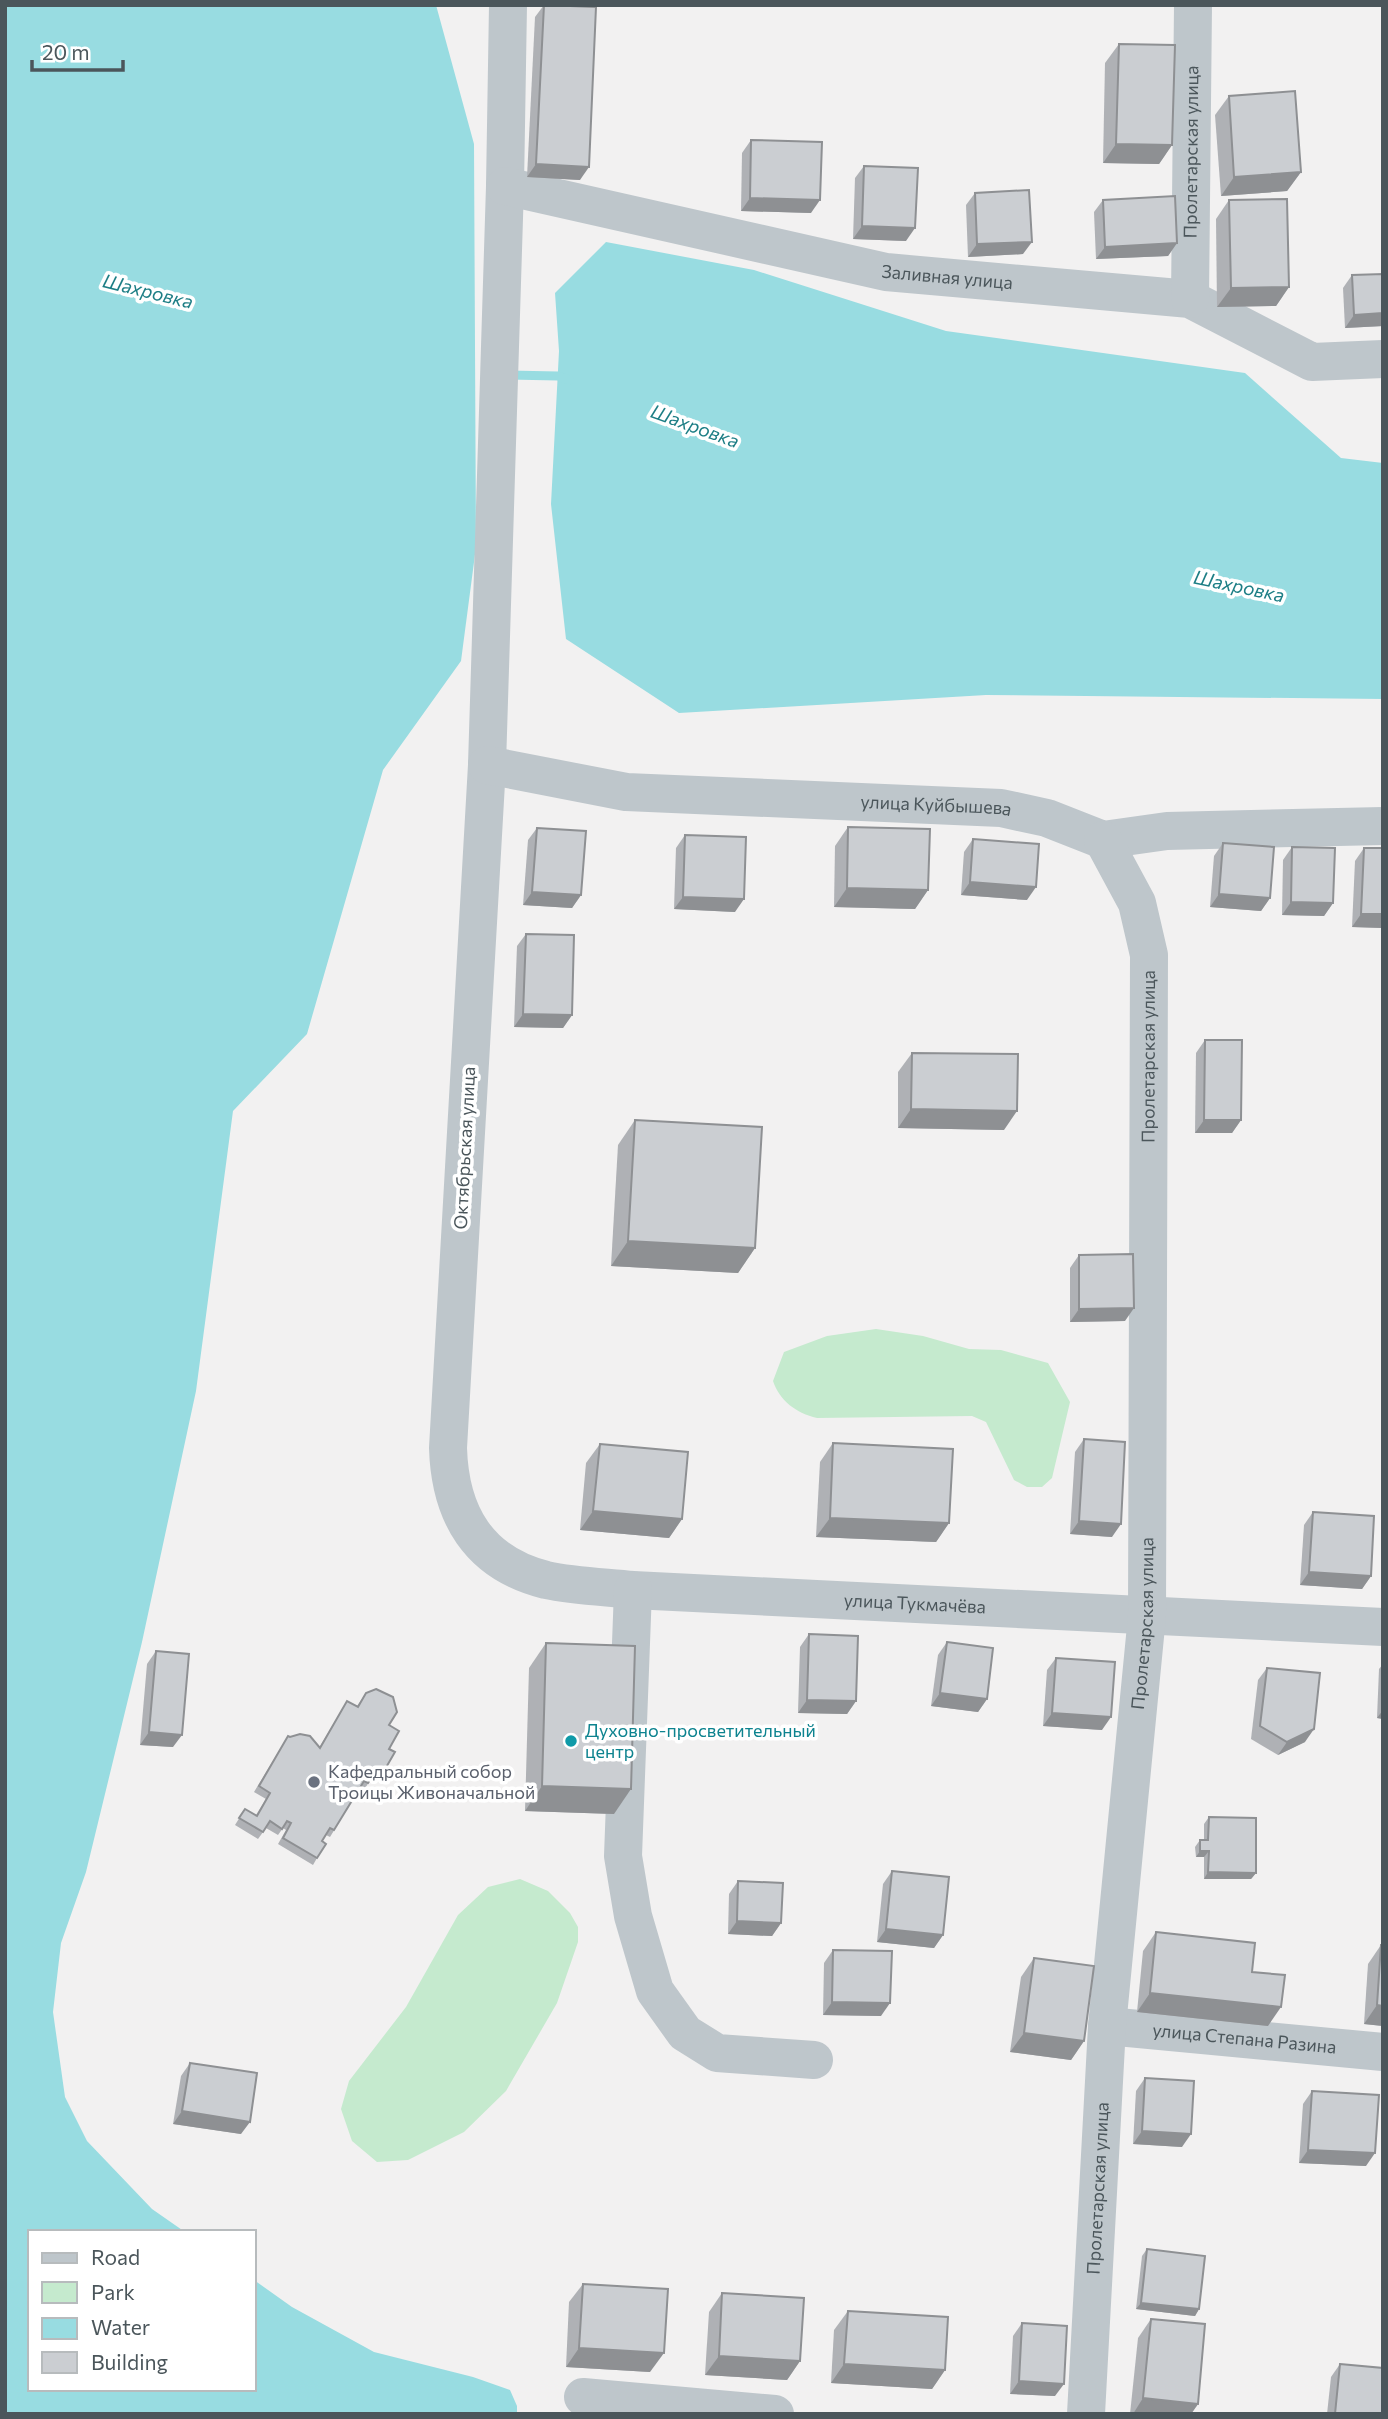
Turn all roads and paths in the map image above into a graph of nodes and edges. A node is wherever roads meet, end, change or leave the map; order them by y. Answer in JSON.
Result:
{"nodes":[{"id":1,"x":508,"y":5,"type":"edge"},
{"id":2,"x":1193,"y":5,"type":"edge"},
{"id":3,"x":505,"y":186,"type":"junction"},
{"id":4,"x":1190,"y":299,"type":"junction"},
{"id":5,"x":1383,"y":359,"type":"edge"},
{"id":6,"x":487,"y":765,"type":"junction"},
{"id":7,"x":1383,"y":826,"type":"edge"},
{"id":8,"x":1103,"y":840,"type":"junction"},
{"id":9,"x":468,"y":1527,"type":"joint"},
{"id":10,"x":633,"y":1590,"type":"junction"},
{"id":11,"x":1147,"y":1616,"type":"junction"},
{"id":12,"x":1383,"y":1627,"type":"edge"},
{"id":13,"x":1107,"y":2026,"type":"junction"},
{"id":14,"x":1383,"y":2053,"type":"edge"},
{"id":15,"x":814,"y":2060,"type":"dead end"},
{"id":16,"x":583,"y":2397,"type":"dead end"},
{"id":17,"x":775,"y":2414,"type":"edge"},
{"id":18,"x":1086,"y":2414,"type":"edge"}],
"edges":[{"from":1,"to":3,"type":"street"},
{"from":2,"to":4,"type":"street","name":"Пролетарская улица"},
{"from":3,"to":4,"type":"street","name":"Заливная улица"},
{"from":3,"to":6,"type":"street","name":"Октябрьская улица"},
{"from":4,"to":5,"type":"street","name":"Заливная улица"},
{"from":6,"to":8,"type":"street","name":"улица Куйбышева"},
{"from":6,"to":9,"type":"street","name":"Октябрьская улица"},
{"from":7,"to":8,"type":"street","name":"улица Куйбышева"},
{"from":8,"to":11,"type":"street","name":"Пролетарская улица"},
{"from":9,"to":10,"type":"street","name":"улица Тукмачёва"},
{"from":10,"to":11,"type":"street","name":"улица Тукмачёва"},
{"from":10,"to":15,"type":"street"},
{"from":11,"to":12,"type":"street","name":"улица Тукмачёва"},
{"from":11,"to":13,"type":"street","name":"Пролетарская улица"},
{"from":13,"to":14,"type":"street","name":"улица Степана Разина"},
{"from":13,"to":18,"type":"street","name":"Пролетарская улица"},
{"from":16,"to":17,"type":"street"}]}
